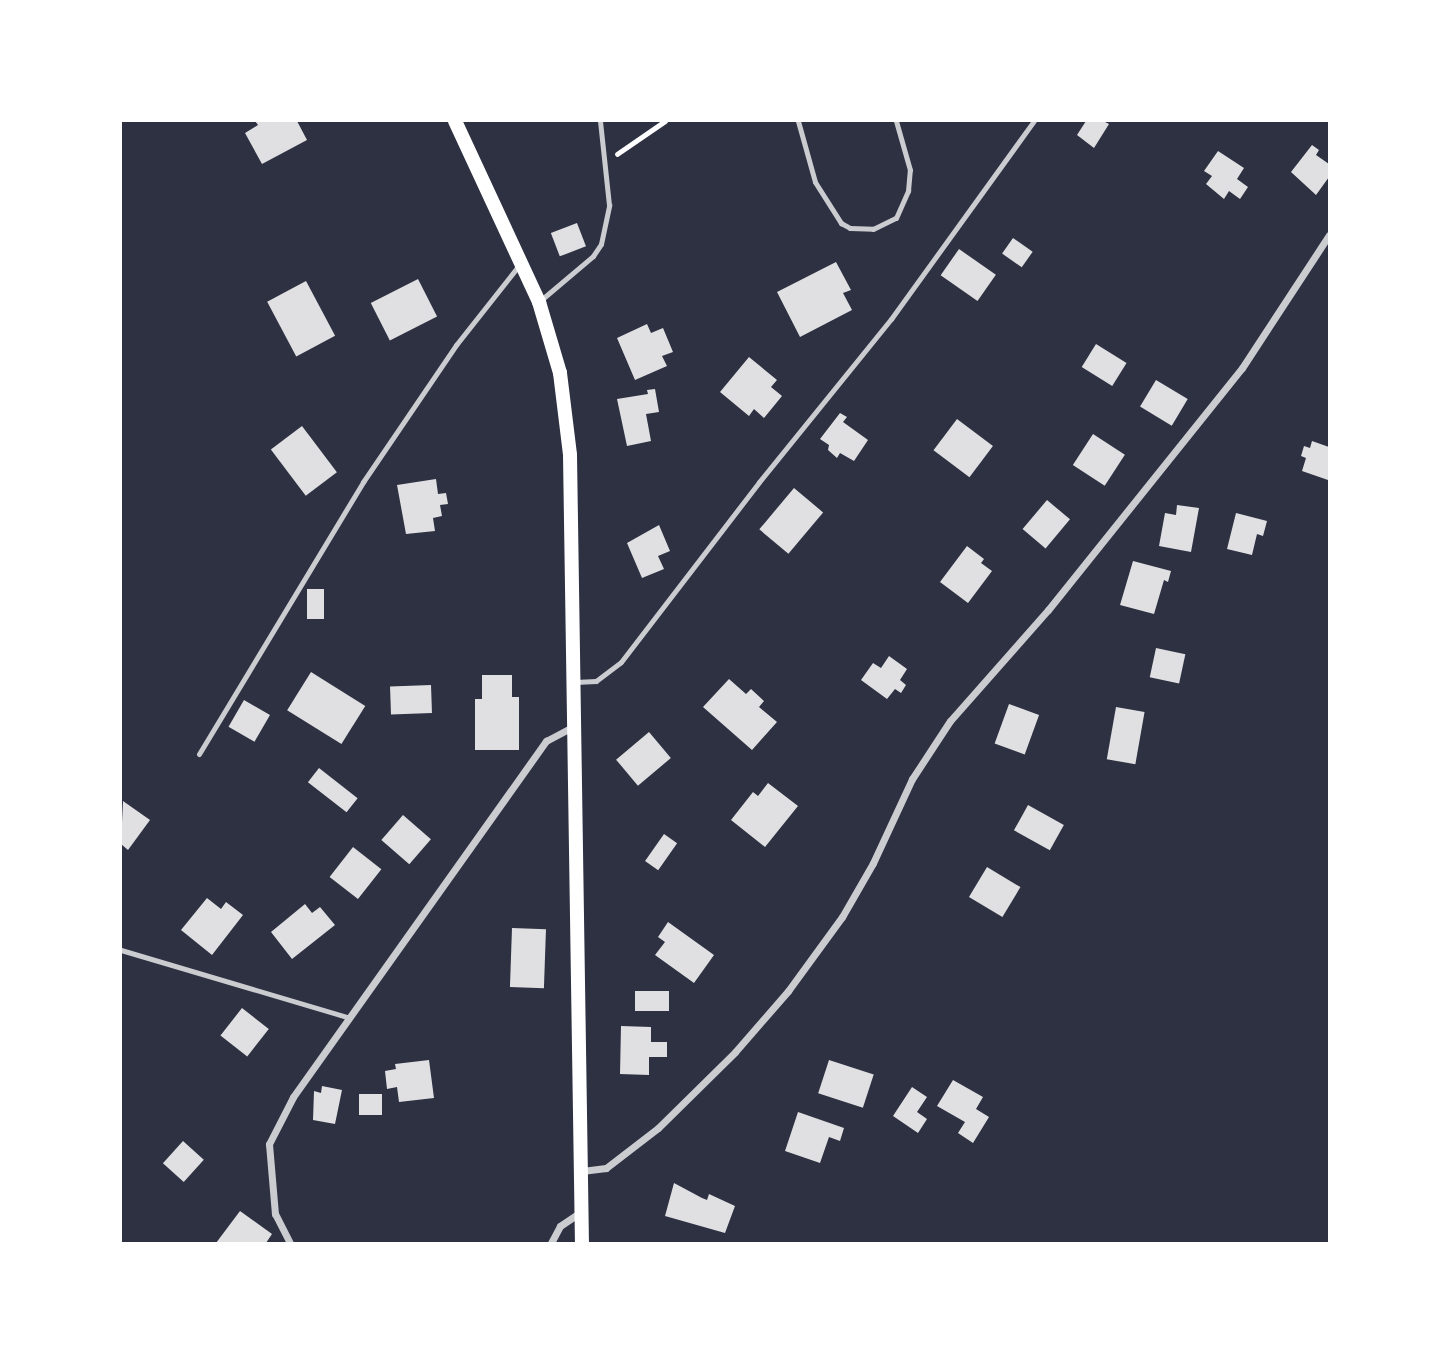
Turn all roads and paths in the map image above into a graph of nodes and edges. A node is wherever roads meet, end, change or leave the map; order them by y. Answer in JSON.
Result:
{"nodes":[{"id":1,"x":455,"y":121,"type":"edge"},
{"id":2,"x":600,"y":121,"type":"edge"},
{"id":3,"x":665,"y":121,"type":"edge"},
{"id":4,"x":798,"y":121,"type":"edge"},
{"id":5,"x":896,"y":121,"type":"edge"},
{"id":6,"x":1034,"y":121,"type":"edge"},
{"id":7,"x":620,"y":152,"type":"dead end"},
{"id":8,"x":1329,"y":235,"type":"edge"},
{"id":9,"x":520,"y":264,"type":"junction"},
{"id":10,"x":539,"y":302,"type":"junction"},
{"id":11,"x":575,"y":682,"type":"junction"},
{"id":12,"x":575,"y":725,"type":"junction"},
{"id":13,"x":199,"y":754,"type":"dead end"},
{"id":14,"x":121,"y":950,"type":"edge"},
{"id":15,"x":347,"y":1017,"type":"junction"},
{"id":16,"x":582,"y":1171,"type":"junction"},
{"id":17,"x":582,"y":1212,"type":"junction"},
{"id":18,"x":290,"y":1243,"type":"edge"},
{"id":19,"x":551,"y":1243,"type":"edge"},
{"id":20,"x":582,"y":1243,"type":"edge"}],
"edges":[{"from":1,"to":9,"type":"main road"},
{"from":2,"to":10,"type":"lane"},
{"from":3,"to":7,"type":"path"},
{"from":4,"to":5,"type":"lane"},
{"from":6,"to":11,"type":"lane"},
{"from":8,"to":16,"type":"street"},
{"from":9,"to":10,"type":"main road"},
{"from":9,"to":13,"type":"lane"},
{"from":10,"to":11,"type":"main road"},
{"from":11,"to":12,"type":"main road"},
{"from":12,"to":15,"type":"street"},
{"from":12,"to":16,"type":"main road"},
{"from":14,"to":15,"type":"lane"},
{"from":15,"to":18,"type":"street"},
{"from":16,"to":17,"type":"main road"},
{"from":17,"to":19,"type":"street"},
{"from":17,"to":20,"type":"main road"}]}
